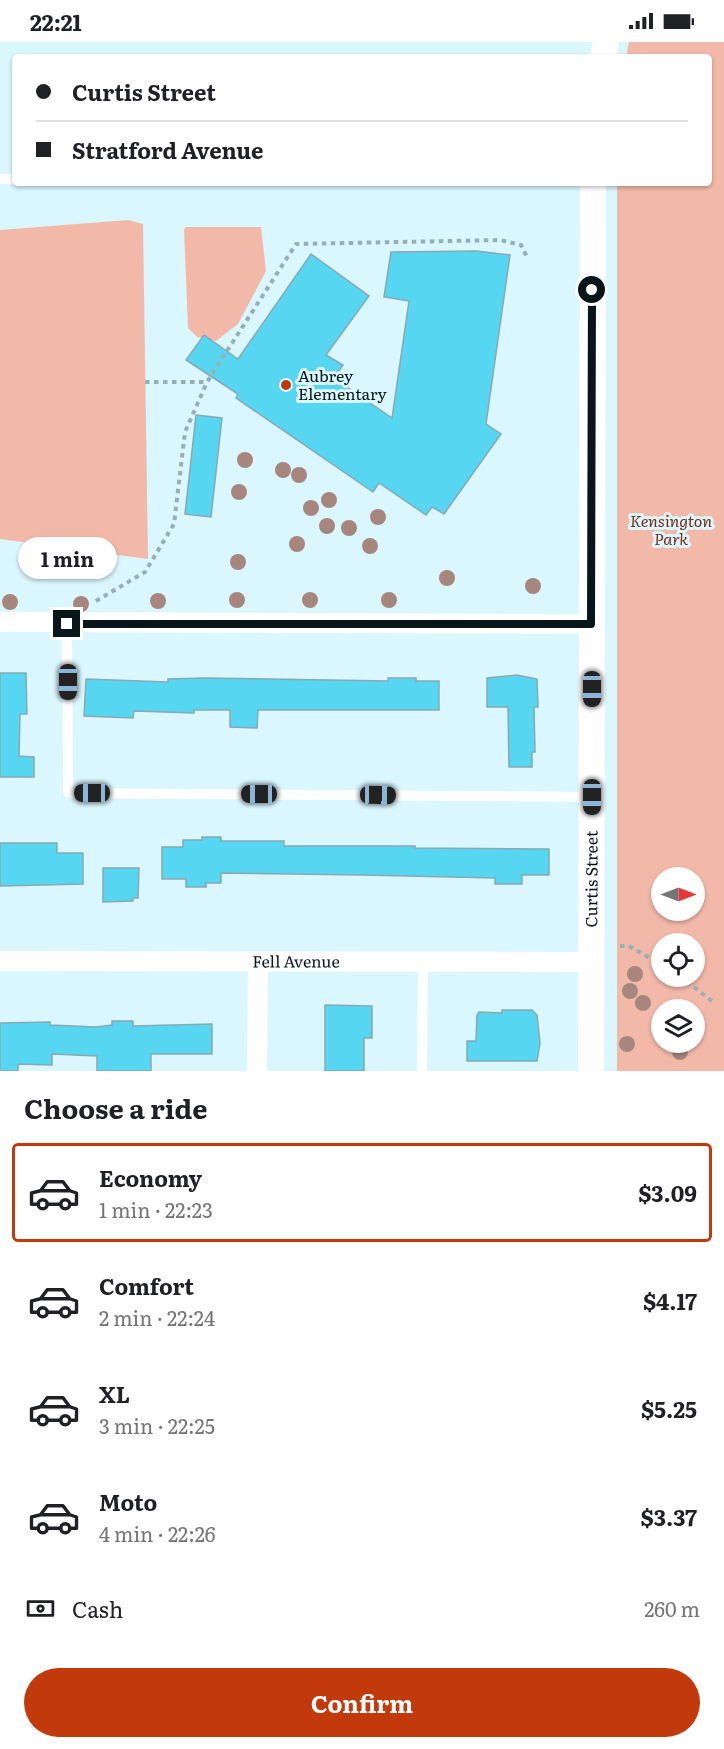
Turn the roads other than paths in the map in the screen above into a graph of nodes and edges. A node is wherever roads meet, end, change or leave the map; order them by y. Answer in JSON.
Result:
{"nodes":[{"id":1,"x":593,"y":186,"type":"edge"},
{"id":2,"x":0,"y":622,"type":"edge"},
{"id":3,"x":67,"y":624,"type":"junction"},
{"id":4,"x":591,"y":624,"type":"junction"},
{"id":5,"x":592,"y":797,"type":"junction"},
{"id":6,"x":0,"y":961,"type":"edge"},
{"id":7,"x":423,"y":961,"type":"junction"},
{"id":8,"x":258,"y":962,"type":"junction"},
{"id":9,"x":591,"y":962,"type":"junction"},
{"id":10,"x":257,"y":1071,"type":"edge"},
{"id":11,"x":422,"y":1071,"type":"edge"},
{"id":12,"x":591,"y":1071,"type":"edge"}],
"edges":[{"from":1,"to":4,"type":"street","name":"Curtis Street"},
{"from":2,"to":3,"type":"street"},
{"from":3,"to":4,"type":"street"},
{"from":3,"to":5,"type":"lane"},
{"from":4,"to":5,"type":"street","name":"Curtis Street"},
{"from":5,"to":9,"type":"street","name":"Curtis Street"},
{"from":6,"to":8,"type":"street","name":"Fell Avenue"},
{"from":7,"to":8,"type":"street","name":"Fell Avenue"},
{"from":7,"to":9,"type":"street","name":"Fell Avenue"},
{"from":7,"to":11,"type":"lane"},
{"from":8,"to":10,"type":"street"},
{"from":9,"to":12,"type":"street","name":"Curtis Street"}]}
